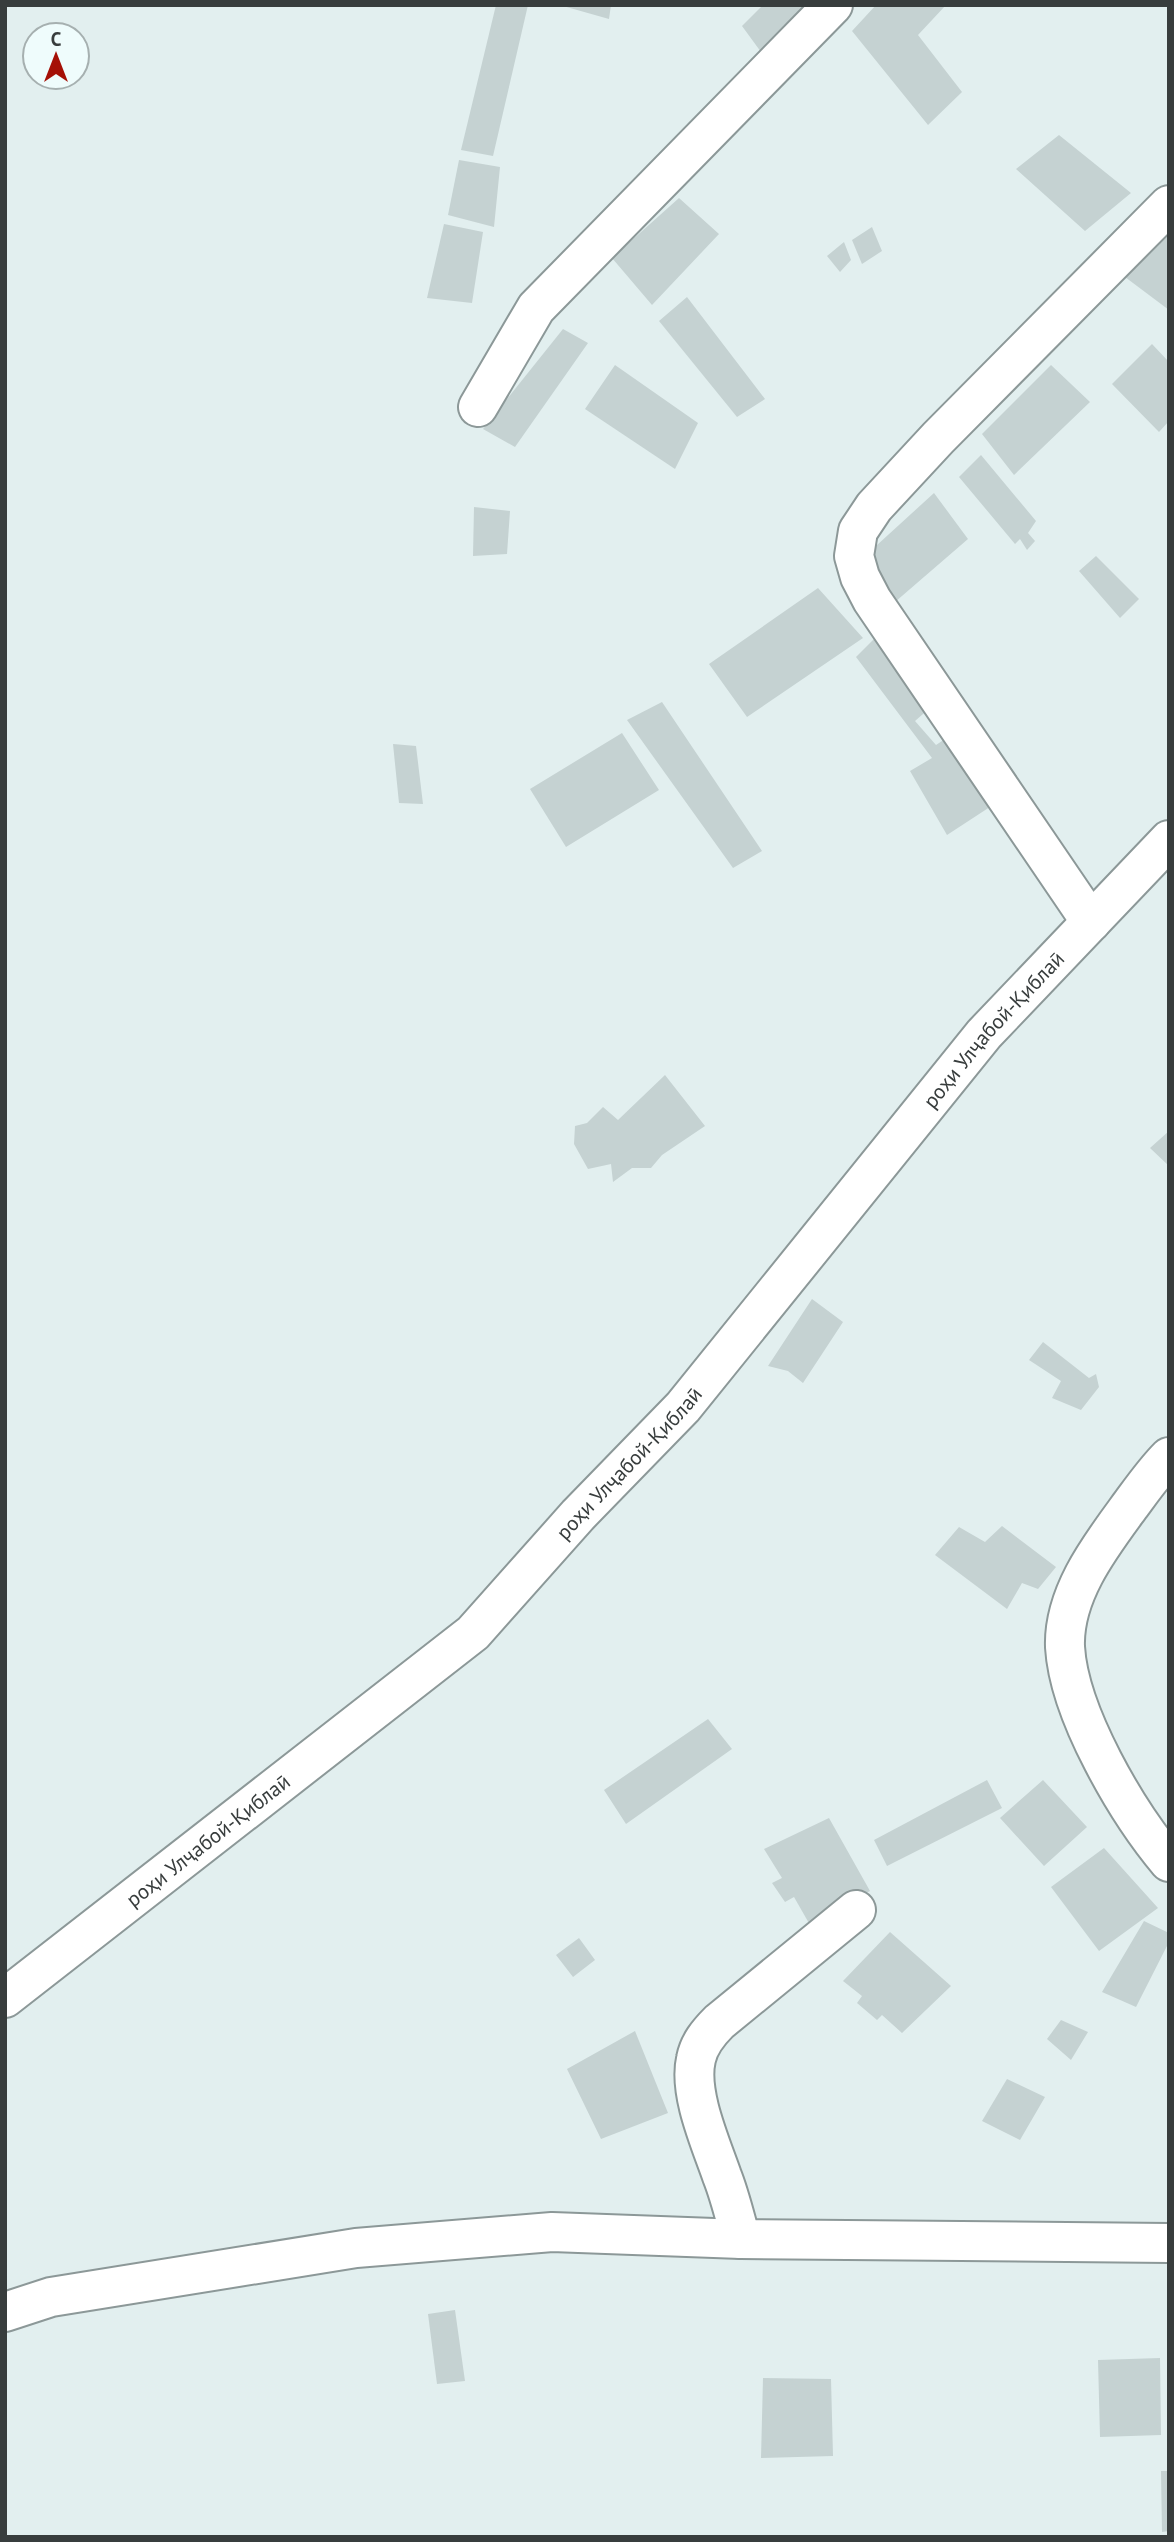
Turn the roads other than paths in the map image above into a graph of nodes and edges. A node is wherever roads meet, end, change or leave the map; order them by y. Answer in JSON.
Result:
{"nodes":[{"id":1,"x":833,"y":5,"type":"edge"},
{"id":2,"x":1169,"y":205,"type":"edge"},
{"id":3,"x":478,"y":407,"type":"dead end"},
{"id":4,"x":1169,"y":840,"type":"edge"},
{"id":5,"x":1091,"y":922,"type":"junction"},
{"id":6,"x":1166,"y":1456,"type":"edge"},
{"id":7,"x":1169,"y":1862,"type":"edge"},
{"id":8,"x":856,"y":1910,"type":"dead end"},
{"id":9,"x":5,"y":1998,"type":"edge"},
{"id":10,"x":741,"y":2239,"type":"junction"},
{"id":11,"x":1169,"y":2243,"type":"edge"},
{"id":12,"x":5,"y":2312,"type":"edge"}],
"edges":[{"from":1,"to":3,"type":"street"},
{"from":2,"to":5,"type":"street"},
{"from":4,"to":5,"type":"street","name":"роҳи Улҷабой-Қиблаӣ"},
{"from":5,"to":9,"type":"street","name":"роҳи Улҷабой-Қиблаӣ"},
{"from":6,"to":7,"type":"street"},
{"from":8,"to":10,"type":"street"},
{"from":10,"to":11,"type":"street"},
{"from":10,"to":12,"type":"street"}]}
